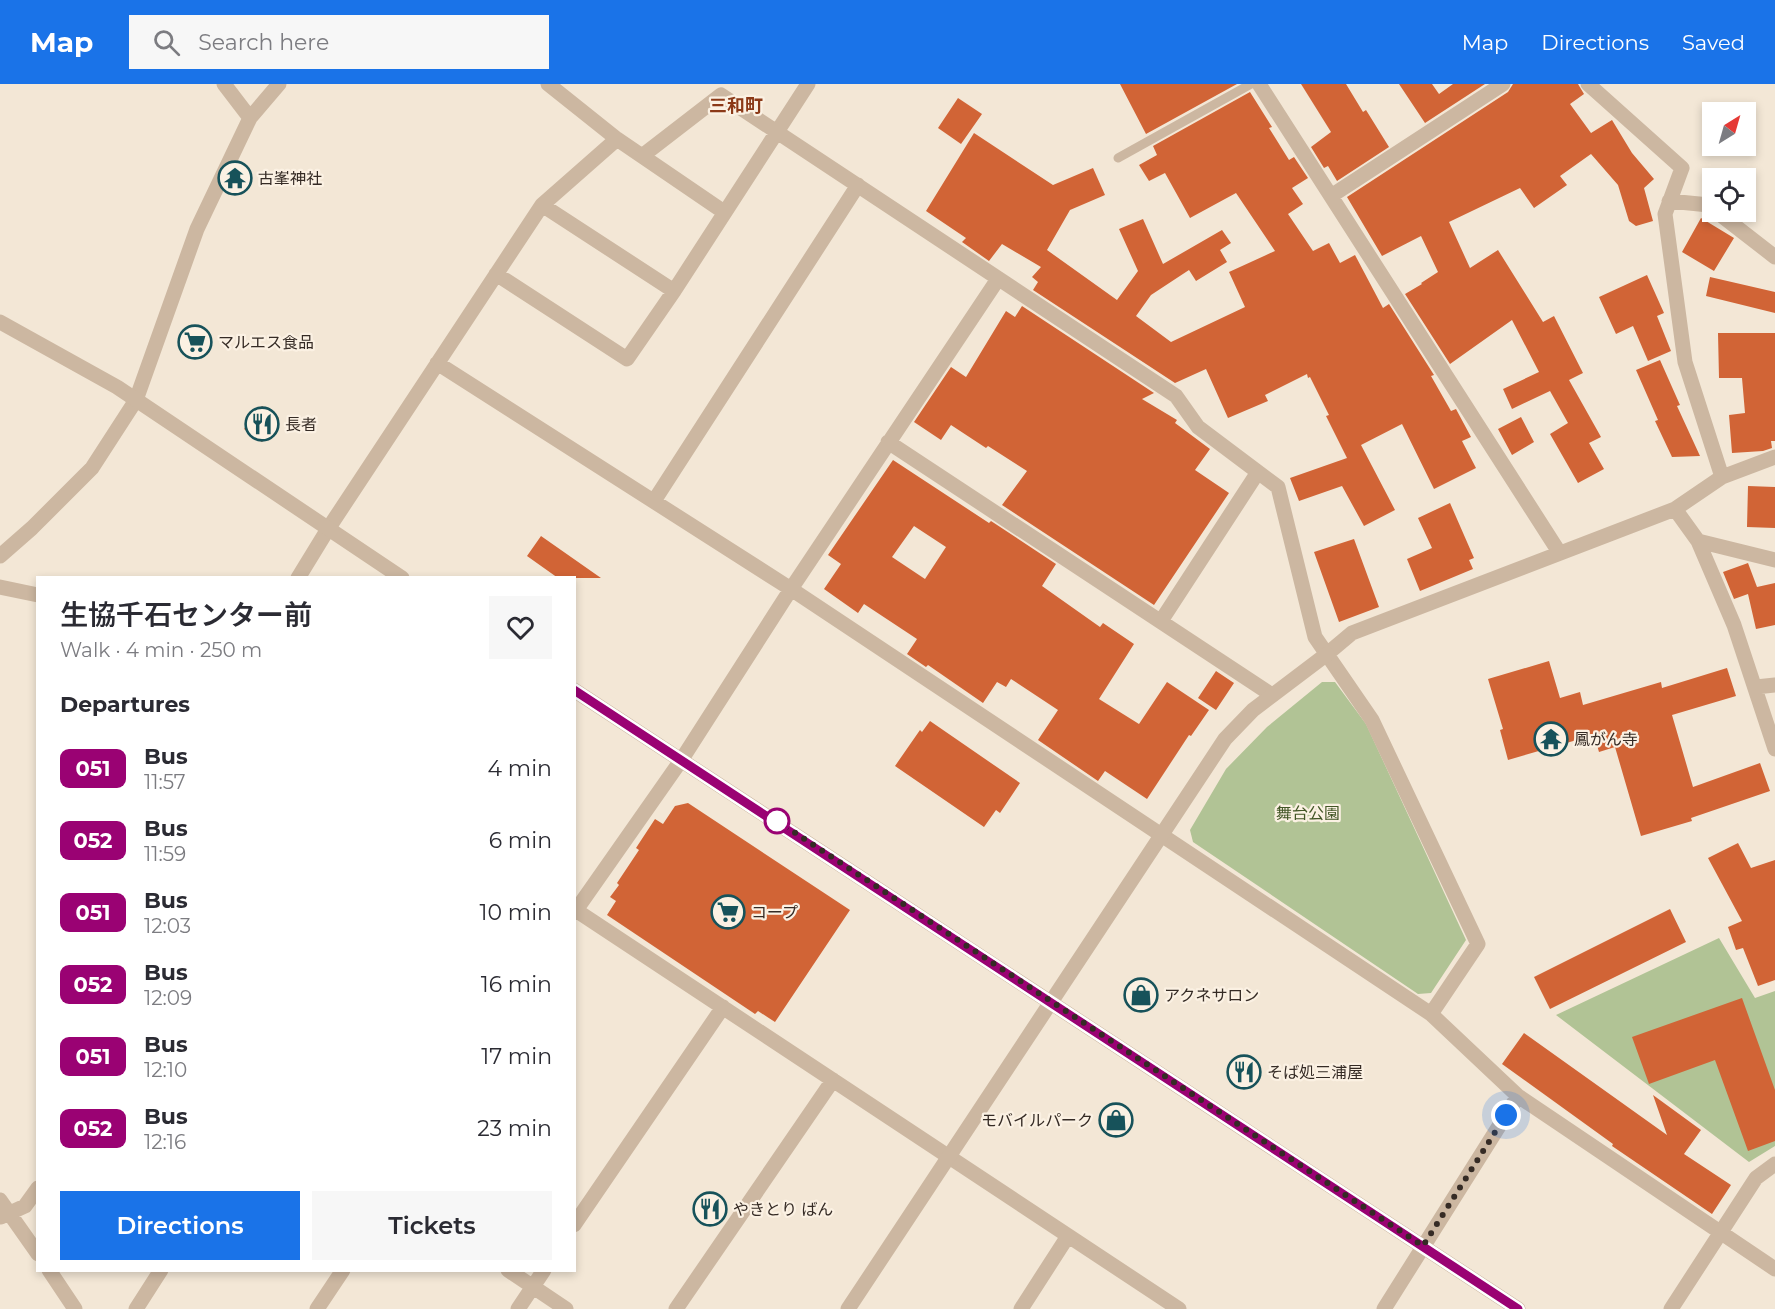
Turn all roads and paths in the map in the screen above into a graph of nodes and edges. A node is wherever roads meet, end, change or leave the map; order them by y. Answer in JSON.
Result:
{"nodes":[{"id":1,"x":224,"y":84,"type":"edge"},
{"id":2,"x":279,"y":84,"type":"edge"},
{"id":3,"x":548,"y":84,"type":"edge"},
{"id":4,"x":808,"y":84,"type":"edge"},
{"id":5,"x":1251,"y":84,"type":"edge"},
{"id":6,"x":1259,"y":84,"type":"edge"},
{"id":7,"x":1503,"y":84,"type":"edge"},
{"id":8,"x":1588,"y":84,"type":"edge"},
{"id":9,"x":250,"y":118,"type":"junction"},
{"id":10,"x":778,"y":133,"type":"junction"},
{"id":11,"x":617,"y":139,"type":"junction"},
{"id":12,"x":642,"y":156,"type":"junction"},
{"id":13,"x":1118,"y":158,"type":"dead end"},
{"id":14,"x":858,"y":185,"type":"junction"},
{"id":15,"x":1330,"y":196,"type":"junction"},
{"id":16,"x":1669,"y":201,"type":"junction"},
{"id":17,"x":1702,"y":204,"type":"edge"},
{"id":18,"x":542,"y":205,"type":"junction"},
{"id":19,"x":724,"y":212,"type":"junction"},
{"id":20,"x":1730,"y":222,"type":"edge"},
{"id":21,"x":1775,"y":257,"type":"edge"},
{"id":22,"x":496,"y":274,"type":"junction"},
{"id":23,"x":998,"y":279,"type":"junction"},
{"id":24,"x":674,"y":291,"type":"junction"},
{"id":25,"x":0,"y":322,"type":"edge"},
{"id":26,"x":437,"y":363,"type":"junction"},
{"id":27,"x":136,"y":400,"type":"junction"},
{"id":28,"x":888,"y":442,"type":"junction"},
{"id":29,"x":1775,"y":458,"type":"edge"},
{"id":30,"x":1258,"y":472,"type":"junction"},
{"id":31,"x":1722,"y":477,"type":"junction"},
{"id":32,"x":654,"y":501,"type":"junction"},
{"id":33,"x":1675,"y":508,"type":"junction"},
{"id":34,"x":328,"y":529,"type":"junction"},
{"id":35,"x":1698,"y":541,"type":"junction"},
{"id":36,"x":1559,"y":552,"type":"junction"},
{"id":37,"x":0,"y":556,"type":"edge"},
{"id":38,"x":1775,"y":560,"type":"edge"},
{"id":39,"x":299,"y":576,"type":"edge"},
{"id":40,"x":399,"y":576,"type":"edge"},
{"id":41,"x":0,"y":586,"type":"edge"},
{"id":42,"x":791,"y":589,"type":"junction"},
{"id":43,"x":36,"y":595,"type":"edge"},
{"id":44,"x":1161,"y":621,"type":"junction"},
{"id":45,"x":1327,"y":654,"type":"junction"},
{"id":46,"x":1775,"y":685,"type":"edge"},
{"id":47,"x":1756,"y":687,"type":"junction"},
{"id":48,"x":576,"y":691,"type":"edge"},
{"id":49,"x":1272,"y":695,"type":"junction"},
{"id":50,"x":1775,"y":749,"type":"edge"},
{"id":51,"x":682,"y":759,"type":"junction"},
{"id":52,"x":1161,"y":835,"type":"junction"},
{"id":53,"x":576,"y":910,"type":"edge"},
{"id":54,"x":576,"y":912,"type":"edge"},
{"id":55,"x":1051,"y":1001,"type":"junction"},
{"id":56,"x":723,"y":1007,"type":"junction"},
{"id":57,"x":1431,"y":1014,"type":"junction"},
{"id":58,"x":833,"y":1080,"type":"junction"},
{"id":59,"x":1518,"y":1096,"type":"junction"},
{"id":60,"x":948,"y":1156,"type":"junction"},
{"id":61,"x":1775,"y":1164,"type":"edge"},
{"id":62,"x":36,"y":1191,"type":"edge"},
{"id":63,"x":3,"y":1210,"type":"edge"},
{"id":64,"x":576,"y":1222,"type":"edge"},
{"id":65,"x":1721,"y":1233,"type":"junction"},
{"id":66,"x":1068,"y":1236,"type":"junction"},
{"id":67,"x":1423,"y":1246,"type":"junction"},
{"id":68,"x":36,"y":1251,"type":"edge"},
{"id":69,"x":1775,"y":1269,"type":"edge"},
{"id":70,"x":50,"y":1272,"type":"edge"},
{"id":71,"x":161,"y":1272,"type":"edge"},
{"id":72,"x":342,"y":1272,"type":"edge"},
{"id":73,"x":511,"y":1272,"type":"edge"},
{"id":74,"x":543,"y":1272,"type":"edge"},
{"id":75,"x":532,"y":1287,"type":"junction"},
{"id":76,"x":75,"y":1309,"type":"edge"},
{"id":77,"x":136,"y":1309,"type":"edge"},
{"id":78,"x":317,"y":1309,"type":"edge"},
{"id":79,"x":518,"y":1309,"type":"edge"},
{"id":80,"x":566,"y":1309,"type":"edge"},
{"id":81,"x":676,"y":1309,"type":"edge"},
{"id":82,"x":848,"y":1309,"type":"edge"},
{"id":83,"x":1020,"y":1309,"type":"edge"},
{"id":84,"x":1179,"y":1309,"type":"edge"},
{"id":85,"x":1384,"y":1309,"type":"edge"},
{"id":86,"x":1518,"y":1309,"type":"edge"},
{"id":87,"x":1671,"y":1309,"type":"edge"}],
"edges":[{"from":1,"to":9,"type":"street"},
{"from":2,"to":9,"type":"street"},
{"from":3,"to":11,"type":"street"},
{"from":4,"to":10,"type":"street"},
{"from":5,"to":13,"type":"lane"},
{"from":6,"to":15,"type":"street"},
{"from":7,"to":15,"type":"street"},
{"from":8,"to":16,"type":"street"},
{"from":9,"to":27,"type":"street"},
{"from":10,"to":12,"type":"street"},
{"from":10,"to":14,"type":"street"},
{"from":10,"to":19,"type":"street"},
{"from":11,"to":12,"type":"street"},
{"from":11,"to":18,"type":"street"},
{"from":12,"to":19,"type":"street"},
{"from":14,"to":23,"type":"street"},
{"from":14,"to":32,"type":"street"},
{"from":15,"to":36,"type":"street"},
{"from":16,"to":17,"type":"street"},
{"from":16,"to":31,"type":"street"},
{"from":18,"to":22,"type":"street"},
{"from":18,"to":24,"type":"street"},
{"from":19,"to":24,"type":"street"},
{"from":20,"to":21,"type":"street"},
{"from":22,"to":24,"type":"street"},
{"from":22,"to":26,"type":"street"},
{"from":23,"to":28,"type":"street"},
{"from":23,"to":30,"type":"street"},
{"from":25,"to":27,"type":"street"},
{"from":26,"to":32,"type":"street"},
{"from":26,"to":34,"type":"street"},
{"from":27,"to":34,"type":"street"},
{"from":27,"to":37,"type":"street"},
{"from":28,"to":42,"type":"street"},
{"from":28,"to":44,"type":"street"},
{"from":29,"to":31,"type":"street"},
{"from":30,"to":44,"type":"street"},
{"from":30,"to":45,"type":"street"},
{"from":31,"to":33,"type":"street"},
{"from":32,"to":42,"type":"street"},
{"from":33,"to":35,"type":"street"},
{"from":33,"to":36,"type":"street"},
{"from":34,"to":39,"type":"street"},
{"from":34,"to":40,"type":"street"},
{"from":35,"to":38,"type":"street"},
{"from":35,"to":47,"type":"street"},
{"from":36,"to":45,"type":"street"},
{"from":41,"to":43,"type":"street"},
{"from":42,"to":51,"type":"street"},
{"from":42,"to":52,"type":"street"},
{"from":44,"to":49,"type":"street"},
{"from":45,"to":49,"type":"street"},
{"from":45,"to":57,"type":"street"},
{"from":46,"to":47,"type":"street"},
{"from":47,"to":50,"type":"street"},
{"from":48,"to":51,"type":"street"},
{"from":49,"to":52,"type":"street"},
{"from":51,"to":53,"type":"street"},
{"from":51,"to":55,"type":"street"},
{"from":52,"to":55,"type":"street"},
{"from":52,"to":57,"type":"street"},
{"from":54,"to":56,"type":"street"},
{"from":55,"to":60,"type":"street"},
{"from":55,"to":67,"type":"street"},
{"from":56,"to":58,"type":"street"},
{"from":56,"to":64,"type":"street"},
{"from":57,"to":59,"type":"street"},
{"from":58,"to":60,"type":"street"},
{"from":58,"to":81,"type":"street"},
{"from":59,"to":65,"type":"street"},
{"from":59,"to":67,"type":"street"},
{"from":60,"to":66,"type":"street"},
{"from":60,"to":82,"type":"street"},
{"from":61,"to":65,"type":"street"},
{"from":62,"to":63,"type":"street"},
{"from":63,"to":68,"type":"street"},
{"from":65,"to":69,"type":"street"},
{"from":65,"to":87,"type":"street"},
{"from":66,"to":83,"type":"street"},
{"from":66,"to":84,"type":"street"},
{"from":67,"to":85,"type":"street"},
{"from":67,"to":86,"type":"street"},
{"from":70,"to":76,"type":"street"},
{"from":71,"to":77,"type":"street"},
{"from":72,"to":78,"type":"street"},
{"from":73,"to":75,"type":"street"},
{"from":74,"to":75,"type":"street"},
{"from":75,"to":79,"type":"street"},
{"from":75,"to":80,"type":"street"}]}
